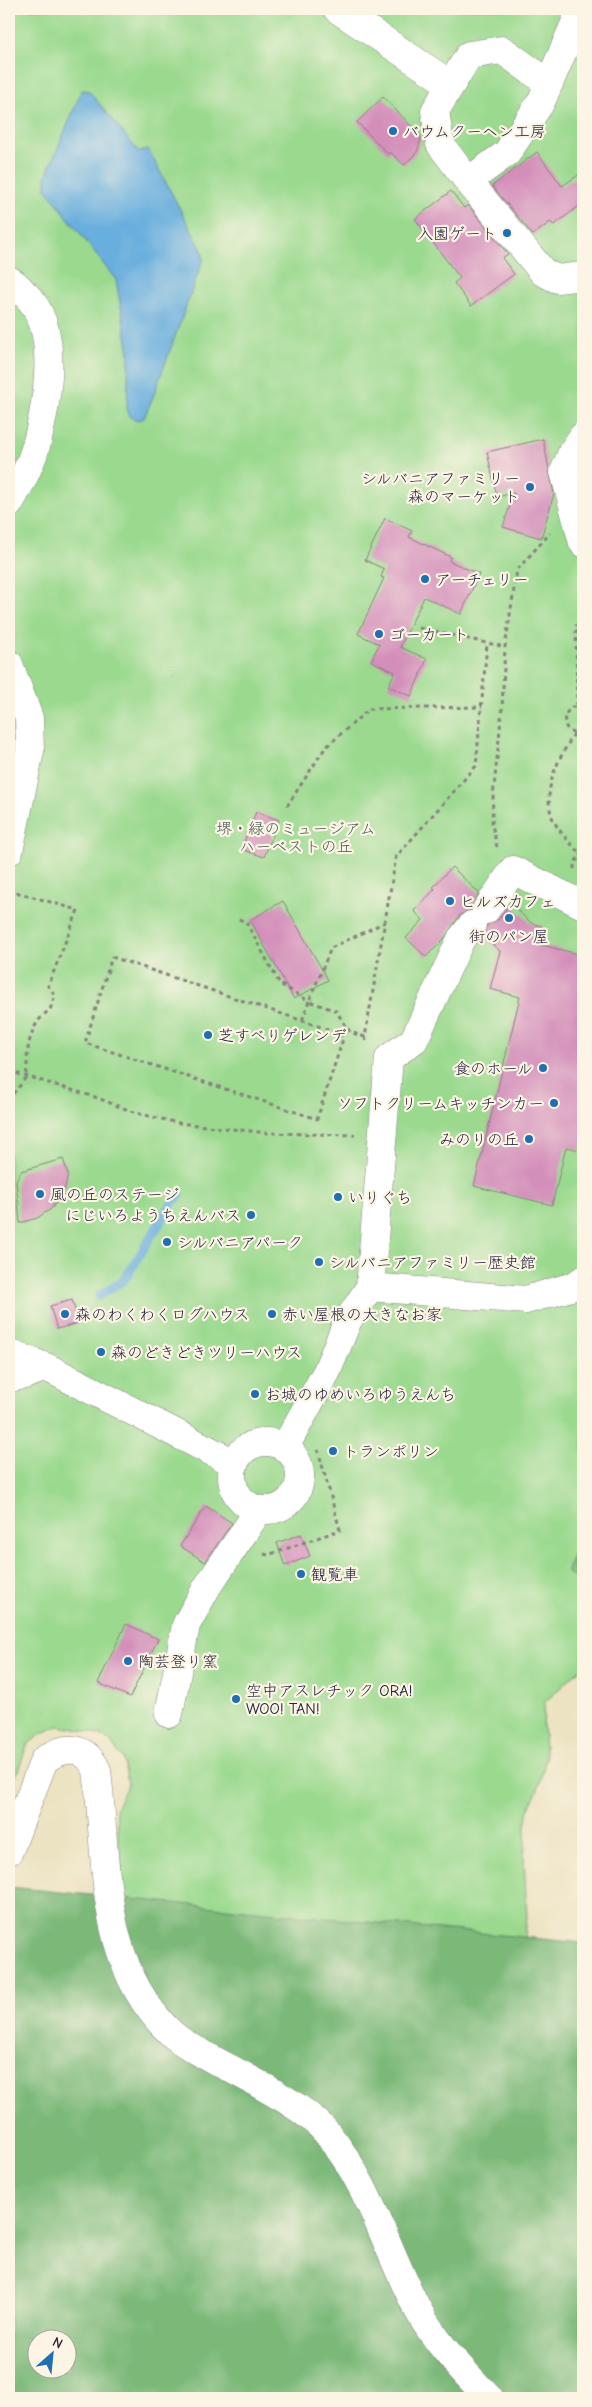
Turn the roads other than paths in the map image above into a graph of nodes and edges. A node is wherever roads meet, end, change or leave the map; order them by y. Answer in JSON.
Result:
{"nodes":[{"id":1,"x":337,"y":9,"type":"edge"},
{"id":2,"x":579,"y":17,"type":"edge"},
{"id":3,"x":548,"y":82,"type":"junction"},
{"id":4,"x":450,"y":84,"type":"junction"},
{"id":5,"x":468,"y":181,"type":"junction"},
{"id":6,"x":583,"y":276,"type":"edge"},
{"id":7,"x":9,"y":280,"type":"edge"},
{"id":8,"x":583,"y":436,"type":"edge"},
{"id":9,"x":9,"y":504,"type":"edge"},
{"id":10,"x":583,"y":543,"type":"edge"},
{"id":11,"x":9,"y":664,"type":"edge"},
{"id":12,"x":9,"y":851,"type":"edge"},
{"id":13,"x":583,"y":906,"type":"edge"},
{"id":14,"x":583,"y":1280,"type":"edge"},
{"id":15,"x":370,"y":1287,"type":"junction"},
{"id":16,"x":9,"y":1352,"type":"edge"},
{"id":17,"x":46,"y":1367,"type":"junction"},
{"id":18,"x":9,"y":1378,"type":"edge"},
{"id":19,"x":285,"y":1447,"type":"junction"},
{"id":20,"x":234,"y":1463,"type":"junction"},
{"id":21,"x":259,"y":1510,"type":"junction"},
{"id":22,"x":169,"y":1714,"type":"dead end"},
{"id":23,"x":9,"y":1850,"type":"edge"},
{"id":24,"x":489,"y":2398,"type":"edge"}],
"edges":[{"from":1,"to":4,"type":"street"},
{"from":2,"to":3,"type":"street"},
{"from":3,"to":4,"type":"street"},
{"from":3,"to":5,"type":"street"},
{"from":4,"to":5,"type":"street"},
{"from":5,"to":6,"type":"street"},
{"from":7,"to":9,"type":"street"},
{"from":8,"to":10,"type":"street"},
{"from":11,"to":12,"type":"street"},
{"from":13,"to":15,"type":"street"},
{"from":14,"to":15,"type":"street"},
{"from":15,"to":19,"type":"street"},
{"from":16,"to":17,"type":"street"},
{"from":17,"to":18,"type":"street"},
{"from":17,"to":20,"type":"street"},
{"from":19,"to":20,"type":"street"},
{"from":19,"to":21,"type":"street"},
{"from":20,"to":21,"type":"street"},
{"from":21,"to":22,"type":"street"},
{"from":23,"to":24,"type":"street"}]}
